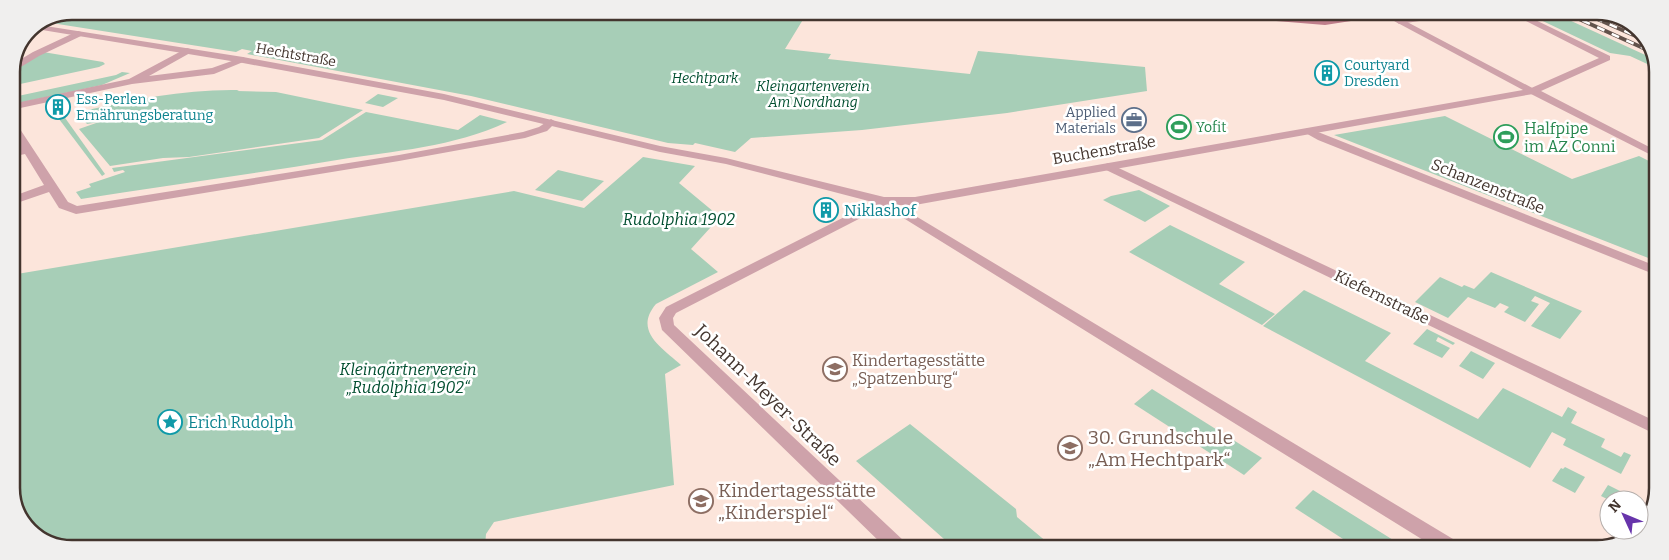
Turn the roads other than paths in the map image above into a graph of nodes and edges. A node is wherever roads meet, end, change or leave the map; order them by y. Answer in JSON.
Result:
{"nodes":[{"id":1,"x":1305,"y":20,"type":"edge"},
{"id":2,"x":1339,"y":20,"type":"edge"},
{"id":3,"x":1406,"y":20,"type":"edge"},
{"id":4,"x":1528,"y":20,"type":"edge"},
{"id":5,"x":1399,"y":21,"type":"joint"},
{"id":6,"x":44,"y":29,"type":"edge"},
{"id":7,"x":78,"y":34,"type":"junction"},
{"id":8,"x":187,"y":51,"type":"junction"},
{"id":9,"x":243,"y":60,"type":"junction"},
{"id":10,"x":21,"y":64,"type":"edge"},
{"id":11,"x":132,"y":81,"type":"junction"},
{"id":12,"x":1533,"y":91,"type":"junction"},
{"id":13,"x":20,"y":105,"type":"edge"},
{"id":14,"x":551,"y":122,"type":"junction"},
{"id":15,"x":1308,"y":131,"type":"junction"},
{"id":16,"x":20,"y":137,"type":"edge"},
{"id":17,"x":28,"y":150,"type":"junction"},
{"id":18,"x":1649,"y":151,"type":"edge"},
{"id":19,"x":20,"y":152,"type":"edge"},
{"id":20,"x":1108,"y":167,"type":"junction"},
{"id":21,"x":51,"y":187,"type":"junction"},
{"id":22,"x":20,"y":198,"type":"edge"},
{"id":23,"x":884,"y":201,"type":"junction"},
{"id":24,"x":1649,"y":268,"type":"edge"},
{"id":25,"x":671,"y":310,"type":"joint"},
{"id":26,"x":1649,"y":425,"type":"edge"},
{"id":27,"x":890,"y":540,"type":"edge"},
{"id":28,"x":1438,"y":540,"type":"edge"}],
"edges":[{"from":1,"to":2,"type":"main road"},
{"from":3,"to":5,"type":"street"},
{"from":4,"to":12,"type":"street","name":"Buchenstraße"},
{"from":5,"to":12,"type":"street"},
{"from":6,"to":7,"type":"street","name":"Hechtstraße"},
{"from":7,"to":8,"type":"street","name":"Hechtstraße"},
{"from":7,"to":10,"type":"street"},
{"from":8,"to":9,"type":"street","name":"Hechtstraße"},
{"from":8,"to":11,"type":"street"},
{"from":9,"to":11,"type":"street"},
{"from":9,"to":14,"type":"street","name":"Hechtstraße"},
{"from":11,"to":13,"type":"street"},
{"from":12,"to":15,"type":"street","name":"Buchenstraße"},
{"from":12,"to":18,"type":"street"},
{"from":14,"to":21,"type":"street"},
{"from":14,"to":23,"type":"street","name":"Hechtstraße"},
{"from":15,"to":20,"type":"street","name":"Buchenstraße"},
{"from":15,"to":24,"type":"street","name":"Schanzenstraße"},
{"from":16,"to":17,"type":"street"},
{"from":17,"to":19,"type":"street"},
{"from":17,"to":21,"type":"street"},
{"from":20,"to":23,"type":"street","name":"Buchenstraße"},
{"from":20,"to":26,"type":"street","name":"Kiefernstraße"},
{"from":21,"to":22,"type":"street"},
{"from":23,"to":25,"type":"street","name":"Buchenstraße"},
{"from":23,"to":28,"type":"street"},
{"from":25,"to":27,"type":"street","name":"Johann-Meyer-Straße"}]}
